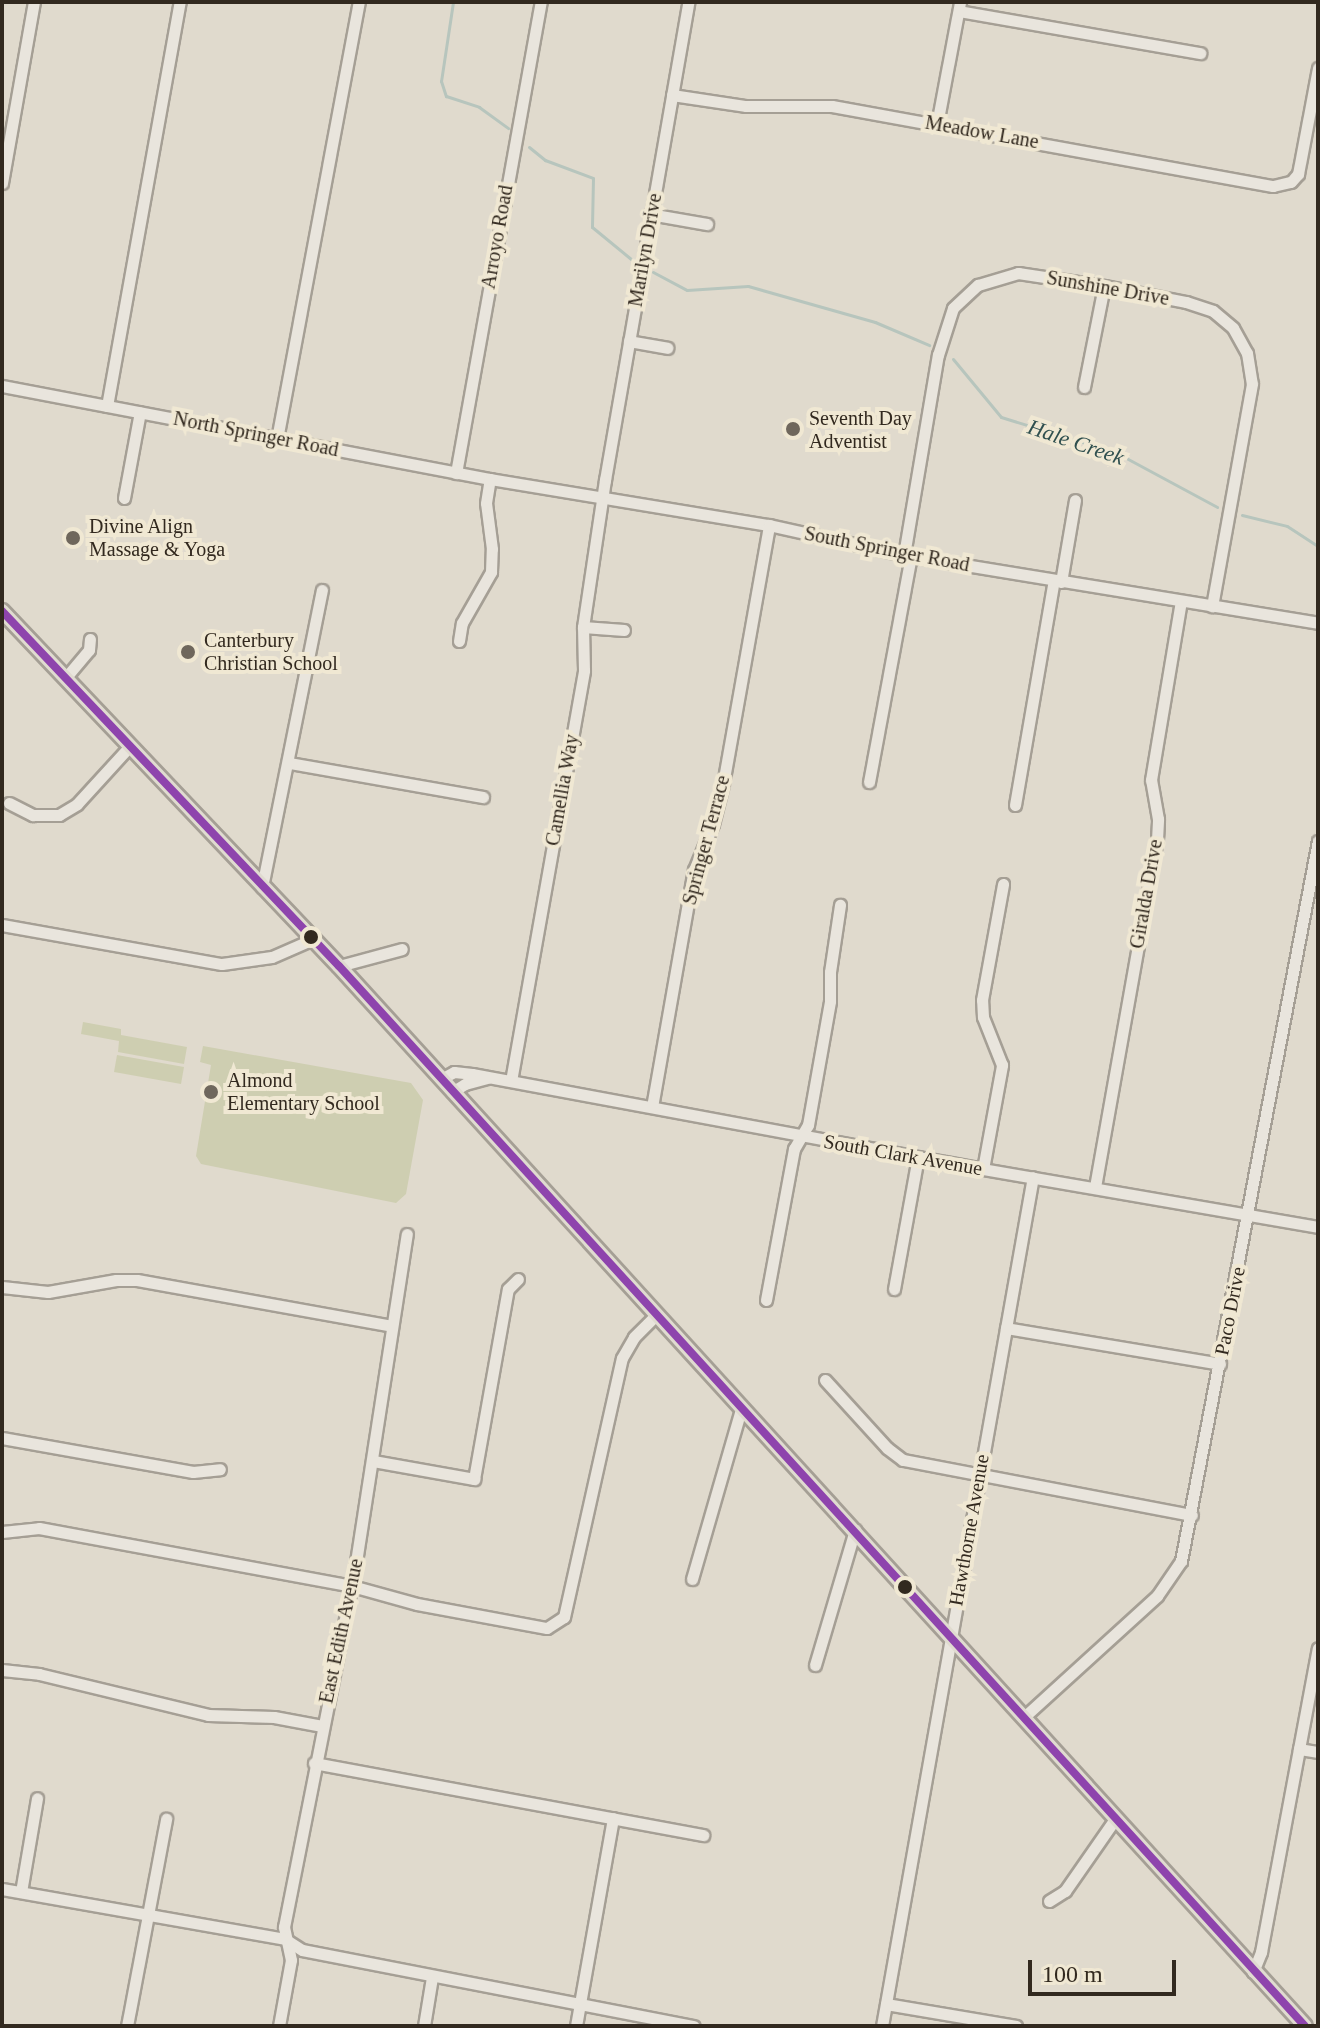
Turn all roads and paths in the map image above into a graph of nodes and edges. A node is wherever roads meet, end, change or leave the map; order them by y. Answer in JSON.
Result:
{"nodes":[{"id":1,"x":34,"y":2,"type":"edge"},
{"id":2,"x":180,"y":2,"type":"edge"},
{"id":3,"x":359,"y":2,"type":"edge"},
{"id":4,"x":541,"y":2,"type":"edge"},
{"id":5,"x":688,"y":2,"type":"edge"},
{"id":6,"x":960,"y":6,"type":"edge"},
{"id":7,"x":1200,"y":53,"type":"dead end"},
{"id":8,"x":1318,"y":68,"type":"edge"},
{"id":9,"x":672,"y":95,"type":"junction"},
{"id":10,"x":937,"y":124,"type":"junction"},
{"id":11,"x":2,"y":183,"type":"edge"},
{"id":12,"x":650,"y":214,"type":"junction"},
{"id":13,"x":707,"y":224,"type":"dead end"},
{"id":14,"x":1104,"y":286,"type":"junction"},
{"id":15,"x":629,"y":341,"type":"junction"},
{"id":16,"x":667,"y":348,"type":"dead end"},
{"id":17,"x":2,"y":386,"type":"edge"},
{"id":18,"x":1084,"y":387,"type":"dead end"},
{"id":19,"x":107,"y":406,"type":"junction"},
{"id":20,"x":140,"y":412,"type":"junction"},
{"id":21,"x":277,"y":439,"type":"junction"},
{"id":22,"x":456,"y":473,"type":"junction"},
{"id":23,"x":490,"y":479,"type":"junction"},
{"id":24,"x":124,"y":498,"type":"dead end"},
{"id":25,"x":602,"y":498,"type":"junction"},
{"id":26,"x":1075,"y":500,"type":"dead end"},
{"id":27,"x":769,"y":525,"type":"junction"},
{"id":28,"x":907,"y":556,"type":"junction"},
{"id":29,"x":1058,"y":581,"type":"junction"},
{"id":30,"x":322,"y":590,"type":"dead end"},
{"id":31,"x":1181,"y":601,"type":"junction"},
{"id":32,"x":1212,"y":606,"type":"junction"},
{"id":33,"x":2,"y":611,"type":"edge"},
{"id":34,"x":1318,"y":623,"type":"edge"},
{"id":35,"x":583,"y":627,"type":"junction"},
{"id":36,"x":624,"y":630,"type":"dead end"},
{"id":37,"x":90,"y":639,"type":"dead end"},
{"id":38,"x":459,"y":641,"type":"dead end"},
{"id":39,"x":67,"y":676,"type":"junction"},
{"id":40,"x":130,"y":746,"type":"junction"},
{"id":41,"x":290,"y":763,"type":"junction"},
{"id":42,"x":869,"y":782,"type":"dead end"},
{"id":43,"x":483,"y":797,"type":"dead end"},
{"id":44,"x":9,"y":803,"type":"dead end"},
{"id":45,"x":1015,"y":805,"type":"dead end"},
{"id":46,"x":1318,"y":841,"type":"edge"},
{"id":47,"x":1003,"y":884,"type":"dead end"},
{"id":48,"x":262,"y":887,"type":"junction"},
{"id":49,"x":840,"y":905,"type":"dead end"},
{"id":50,"x":2,"y":925,"type":"edge"},
{"id":51,"x":313,"y":939,"type":"junction"},
{"id":52,"x":402,"y":949,"type":"dead end"},
{"id":53,"x":339,"y":966,"type":"junction"},
{"id":54,"x":490,"y":1077,"type":"junction"},
{"id":55,"x":441,"y":1079,"type":"junction"},
{"id":56,"x":511,"y":1081,"type":"junction"},
{"id":57,"x":452,"y":1092,"type":"junction"},
{"id":58,"x":652,"y":1107,"type":"junction"},
{"id":59,"x":802,"y":1136,"type":"junction"},
{"id":60,"x":918,"y":1157,"type":"junction"},
{"id":61,"x":983,"y":1169,"type":"junction"},
{"id":62,"x":1033,"y":1177,"type":"junction"},
{"id":63,"x":1095,"y":1187,"type":"junction"},
{"id":64,"x":1248,"y":1215,"type":"junction"},
{"id":65,"x":1318,"y":1227,"type":"edge"},
{"id":66,"x":407,"y":1234,"type":"dead end"},
{"id":67,"x":518,"y":1279,"type":"dead end"},
{"id":68,"x":2,"y":1287,"type":"edge"},
{"id":69,"x":894,"y":1289,"type":"dead end"},
{"id":70,"x":766,"y":1300,"type":"dead end"},
{"id":71,"x":655,"y":1316,"type":"junction"},
{"id":72,"x":392,"y":1326,"type":"junction"},
{"id":73,"x":1006,"y":1328,"type":"junction"},
{"id":74,"x":1220,"y":1364,"type":"junction"},
{"id":75,"x":825,"y":1380,"type":"dead end"},
{"id":76,"x":741,"y":1409,"type":"junction"},
{"id":77,"x":2,"y":1438,"type":"edge"},
{"id":78,"x":373,"y":1461,"type":"junction"},
{"id":79,"x":220,"y":1469,"type":"dead end"},
{"id":80,"x":978,"y":1476,"type":"junction"},
{"id":81,"x":1192,"y":1515,"type":"junction"},
{"id":82,"x":855,"y":1530,"type":"junction"},
{"id":83,"x":2,"y":1532,"type":"edge"},
{"id":84,"x":692,"y":1579,"type":"dead end"},
{"id":85,"x":352,"y":1586,"type":"junction"},
{"id":86,"x":951,"y":1638,"type":"junction"},
{"id":87,"x":1318,"y":1648,"type":"edge"},
{"id":88,"x":815,"y":1665,"type":"dead end"},
{"id":89,"x":2,"y":1670,"type":"edge"},
{"id":90,"x":1024,"y":1717,"type":"junction"},
{"id":91,"x":322,"y":1726,"type":"junction"},
{"id":92,"x":1299,"y":1749,"type":"junction"},
{"id":93,"x":1318,"y":1752,"type":"edge"},
{"id":94,"x":314,"y":1763,"type":"junction"},
{"id":95,"x":37,"y":1798,"type":"dead end"},
{"id":96,"x":613,"y":1818,"type":"junction"},
{"id":97,"x":166,"y":1819,"type":"dead end"},
{"id":98,"x":1115,"y":1819,"type":"junction"},
{"id":99,"x":703,"y":1835,"type":"dead end"},
{"id":100,"x":2,"y":1889,"type":"edge"},
{"id":101,"x":21,"y":1892,"type":"junction"},
{"id":102,"x":1049,"y":1901,"type":"dead end"},
{"id":103,"x":147,"y":1915,"type":"junction"},
{"id":104,"x":285,"y":1939,"type":"junction"},
{"id":105,"x":1253,"y":1972,"type":"junction"},
{"id":106,"x":432,"y":1977,"type":"junction"},
{"id":107,"x":580,"y":2004,"type":"junction"},
{"id":108,"x":886,"y":2004,"type":"junction"},
{"id":109,"x":127,"y":2026,"type":"edge"},
{"id":110,"x":279,"y":2026,"type":"edge"},
{"id":111,"x":424,"y":2026,"type":"edge"},
{"id":112,"x":576,"y":2026,"type":"edge"},
{"id":113,"x":694,"y":2026,"type":"edge"},
{"id":114,"x":882,"y":2026,"type":"edge"},
{"id":115,"x":1016,"y":2026,"type":"edge"},
{"id":116,"x":1305,"y":2026,"type":"edge"}],
"edges":[{"from":1,"to":11,"type":"street"},
{"from":2,"to":19,"type":"street"},
{"from":3,"to":21,"type":"street"},
{"from":4,"to":22,"type":"street","name":"Arroyo Road"},
{"from":5,"to":9,"type":"street","name":"Marilyn Drive"},
{"from":6,"to":7,"type":"street"},
{"from":6,"to":10,"type":"street"},
{"from":8,"to":10,"type":"street","name":"Meadow Lane"},
{"from":9,"to":10,"type":"street","name":"Meadow Lane"},
{"from":9,"to":12,"type":"street","name":"Marilyn Drive"},
{"from":12,"to":13,"type":"street"},
{"from":12,"to":15,"type":"street","name":"Marilyn Drive"},
{"from":14,"to":18,"type":"street"},
{"from":14,"to":28,"type":"street","name":"Sunshine Drive"},
{"from":14,"to":32,"type":"street","name":"Sunshine Drive"},
{"from":15,"to":16,"type":"street"},
{"from":15,"to":25,"type":"street","name":"Marilyn Drive"},
{"from":17,"to":19,"type":"street","name":"North Springer Road"},
{"from":19,"to":20,"type":"street","name":"North Springer Road"},
{"from":20,"to":21,"type":"street","name":"North Springer Road"},
{"from":20,"to":24,"type":"street"},
{"from":21,"to":22,"type":"street","name":"North Springer Road"},
{"from":22,"to":23,"type":"street","name":"South Springer Road"},
{"from":23,"to":25,"type":"street","name":"South Springer Road"},
{"from":23,"to":38,"type":"street"},
{"from":25,"to":27,"type":"street","name":"South Springer Road"},
{"from":25,"to":35,"type":"street","name":"Camellia Way"},
{"from":26,"to":29,"type":"street"},
{"from":27,"to":28,"type":"street","name":"South Springer Road"},
{"from":27,"to":58,"type":"street","name":"Springer Terrace"},
{"from":28,"to":29,"type":"street","name":"South Springer Road"},
{"from":28,"to":42,"type":"street","name":"Sunshine Drive"},
{"from":29,"to":31,"type":"street","name":"South Springer Road"},
{"from":29,"to":45,"type":"street"},
{"from":30,"to":41,"type":"street"},
{"from":31,"to":32,"type":"street","name":"South Springer Road"},
{"from":31,"to":63,"type":"street","name":"Giralda Drive"},
{"from":32,"to":34,"type":"street","name":"South Springer Road"},
{"from":33,"to":39,"type":"main road"},
{"from":35,"to":36,"type":"street"},
{"from":35,"to":56,"type":"street","name":"Camellia Way"},
{"from":37,"to":39,"type":"street"},
{"from":39,"to":40,"type":"main road"},
{"from":40,"to":44,"type":"street"},
{"from":40,"to":48,"type":"main road"},
{"from":41,"to":43,"type":"street"},
{"from":41,"to":48,"type":"street"},
{"from":46,"to":64,"type":"street","name":"Paco Drive"},
{"from":47,"to":61,"type":"street"},
{"from":48,"to":51,"type":"main road"},
{"from":49,"to":59,"type":"street"},
{"from":50,"to":51,"type":"street"},
{"from":51,"to":53,"type":"main road"},
{"from":52,"to":53,"type":"street"},
{"from":53,"to":55,"type":"main road"},
{"from":54,"to":55,"type":"street","name":"South Clark Avenue"},
{"from":54,"to":56,"type":"street","name":"South Clark Avenue"},
{"from":54,"to":57,"type":"street"},
{"from":55,"to":57,"type":"main road"},
{"from":56,"to":58,"type":"street","name":"South Clark Avenue"},
{"from":57,"to":71,"type":"main road"},
{"from":58,"to":59,"type":"street","name":"South Clark Avenue"},
{"from":59,"to":60,"type":"street","name":"South Clark Avenue"},
{"from":59,"to":70,"type":"street"},
{"from":60,"to":61,"type":"street","name":"South Clark Avenue"},
{"from":60,"to":69,"type":"street"},
{"from":61,"to":62,"type":"street","name":"South Clark Avenue"},
{"from":62,"to":63,"type":"street","name":"South Clark Avenue"},
{"from":62,"to":73,"type":"street","name":"Hawthorne Avenue"},
{"from":63,"to":64,"type":"street","name":"South Clark Avenue"},
{"from":64,"to":65,"type":"street","name":"South Clark Avenue"},
{"from":64,"to":74,"type":"street","name":"Paco Drive"},
{"from":66,"to":72,"type":"street","name":"East Edith Avenue"},
{"from":67,"to":78,"type":"street"},
{"from":68,"to":72,"type":"street"},
{"from":71,"to":76,"type":"main road"},
{"from":71,"to":85,"type":"street"},
{"from":72,"to":78,"type":"street","name":"East Edith Avenue"},
{"from":73,"to":74,"type":"street"},
{"from":73,"to":80,"type":"street","name":"Hawthorne Avenue"},
{"from":74,"to":81,"type":"street","name":"Paco Drive"},
{"from":75,"to":80,"type":"street"},
{"from":76,"to":82,"type":"main road"},
{"from":76,"to":84,"type":"street"},
{"from":77,"to":79,"type":"street"},
{"from":78,"to":85,"type":"street","name":"East Edith Avenue"},
{"from":80,"to":81,"type":"street"},
{"from":80,"to":86,"type":"street","name":"Hawthorne Avenue"},
{"from":81,"to":90,"type":"street","name":"Paco Drive"},
{"from":82,"to":86,"type":"main road"},
{"from":82,"to":88,"type":"street"},
{"from":83,"to":85,"type":"street"},
{"from":85,"to":91,"type":"street","name":"East Edith Avenue"},
{"from":86,"to":90,"type":"main road"},
{"from":86,"to":108,"type":"street","name":"Hawthorne Avenue"},
{"from":87,"to":92,"type":"street"},
{"from":89,"to":91,"type":"street"},
{"from":90,"to":98,"type":"main road"},
{"from":91,"to":94,"type":"street","name":"East Edith Avenue"},
{"from":92,"to":93,"type":"street"},
{"from":92,"to":105,"type":"street"},
{"from":94,"to":96,"type":"street"},
{"from":94,"to":104,"type":"street","name":"East Edith Avenue"},
{"from":95,"to":101,"type":"street"},
{"from":96,"to":99,"type":"street"},
{"from":96,"to":107,"type":"street"},
{"from":97,"to":103,"type":"street"},
{"from":98,"to":102,"type":"street"},
{"from":98,"to":105,"type":"main road"},
{"from":100,"to":101,"type":"street"},
{"from":101,"to":103,"type":"street"},
{"from":103,"to":104,"type":"street"},
{"from":103,"to":109,"type":"street"},
{"from":104,"to":106,"type":"street"},
{"from":104,"to":110,"type":"street","name":"East Edith Avenue"},
{"from":105,"to":116,"type":"main road"},
{"from":106,"to":107,"type":"street"},
{"from":106,"to":111,"type":"street"},
{"from":107,"to":112,"type":"street"},
{"from":107,"to":113,"type":"street"},
{"from":108,"to":114,"type":"street","name":"Hawthorne Avenue"},
{"from":108,"to":115,"type":"street"}]}
